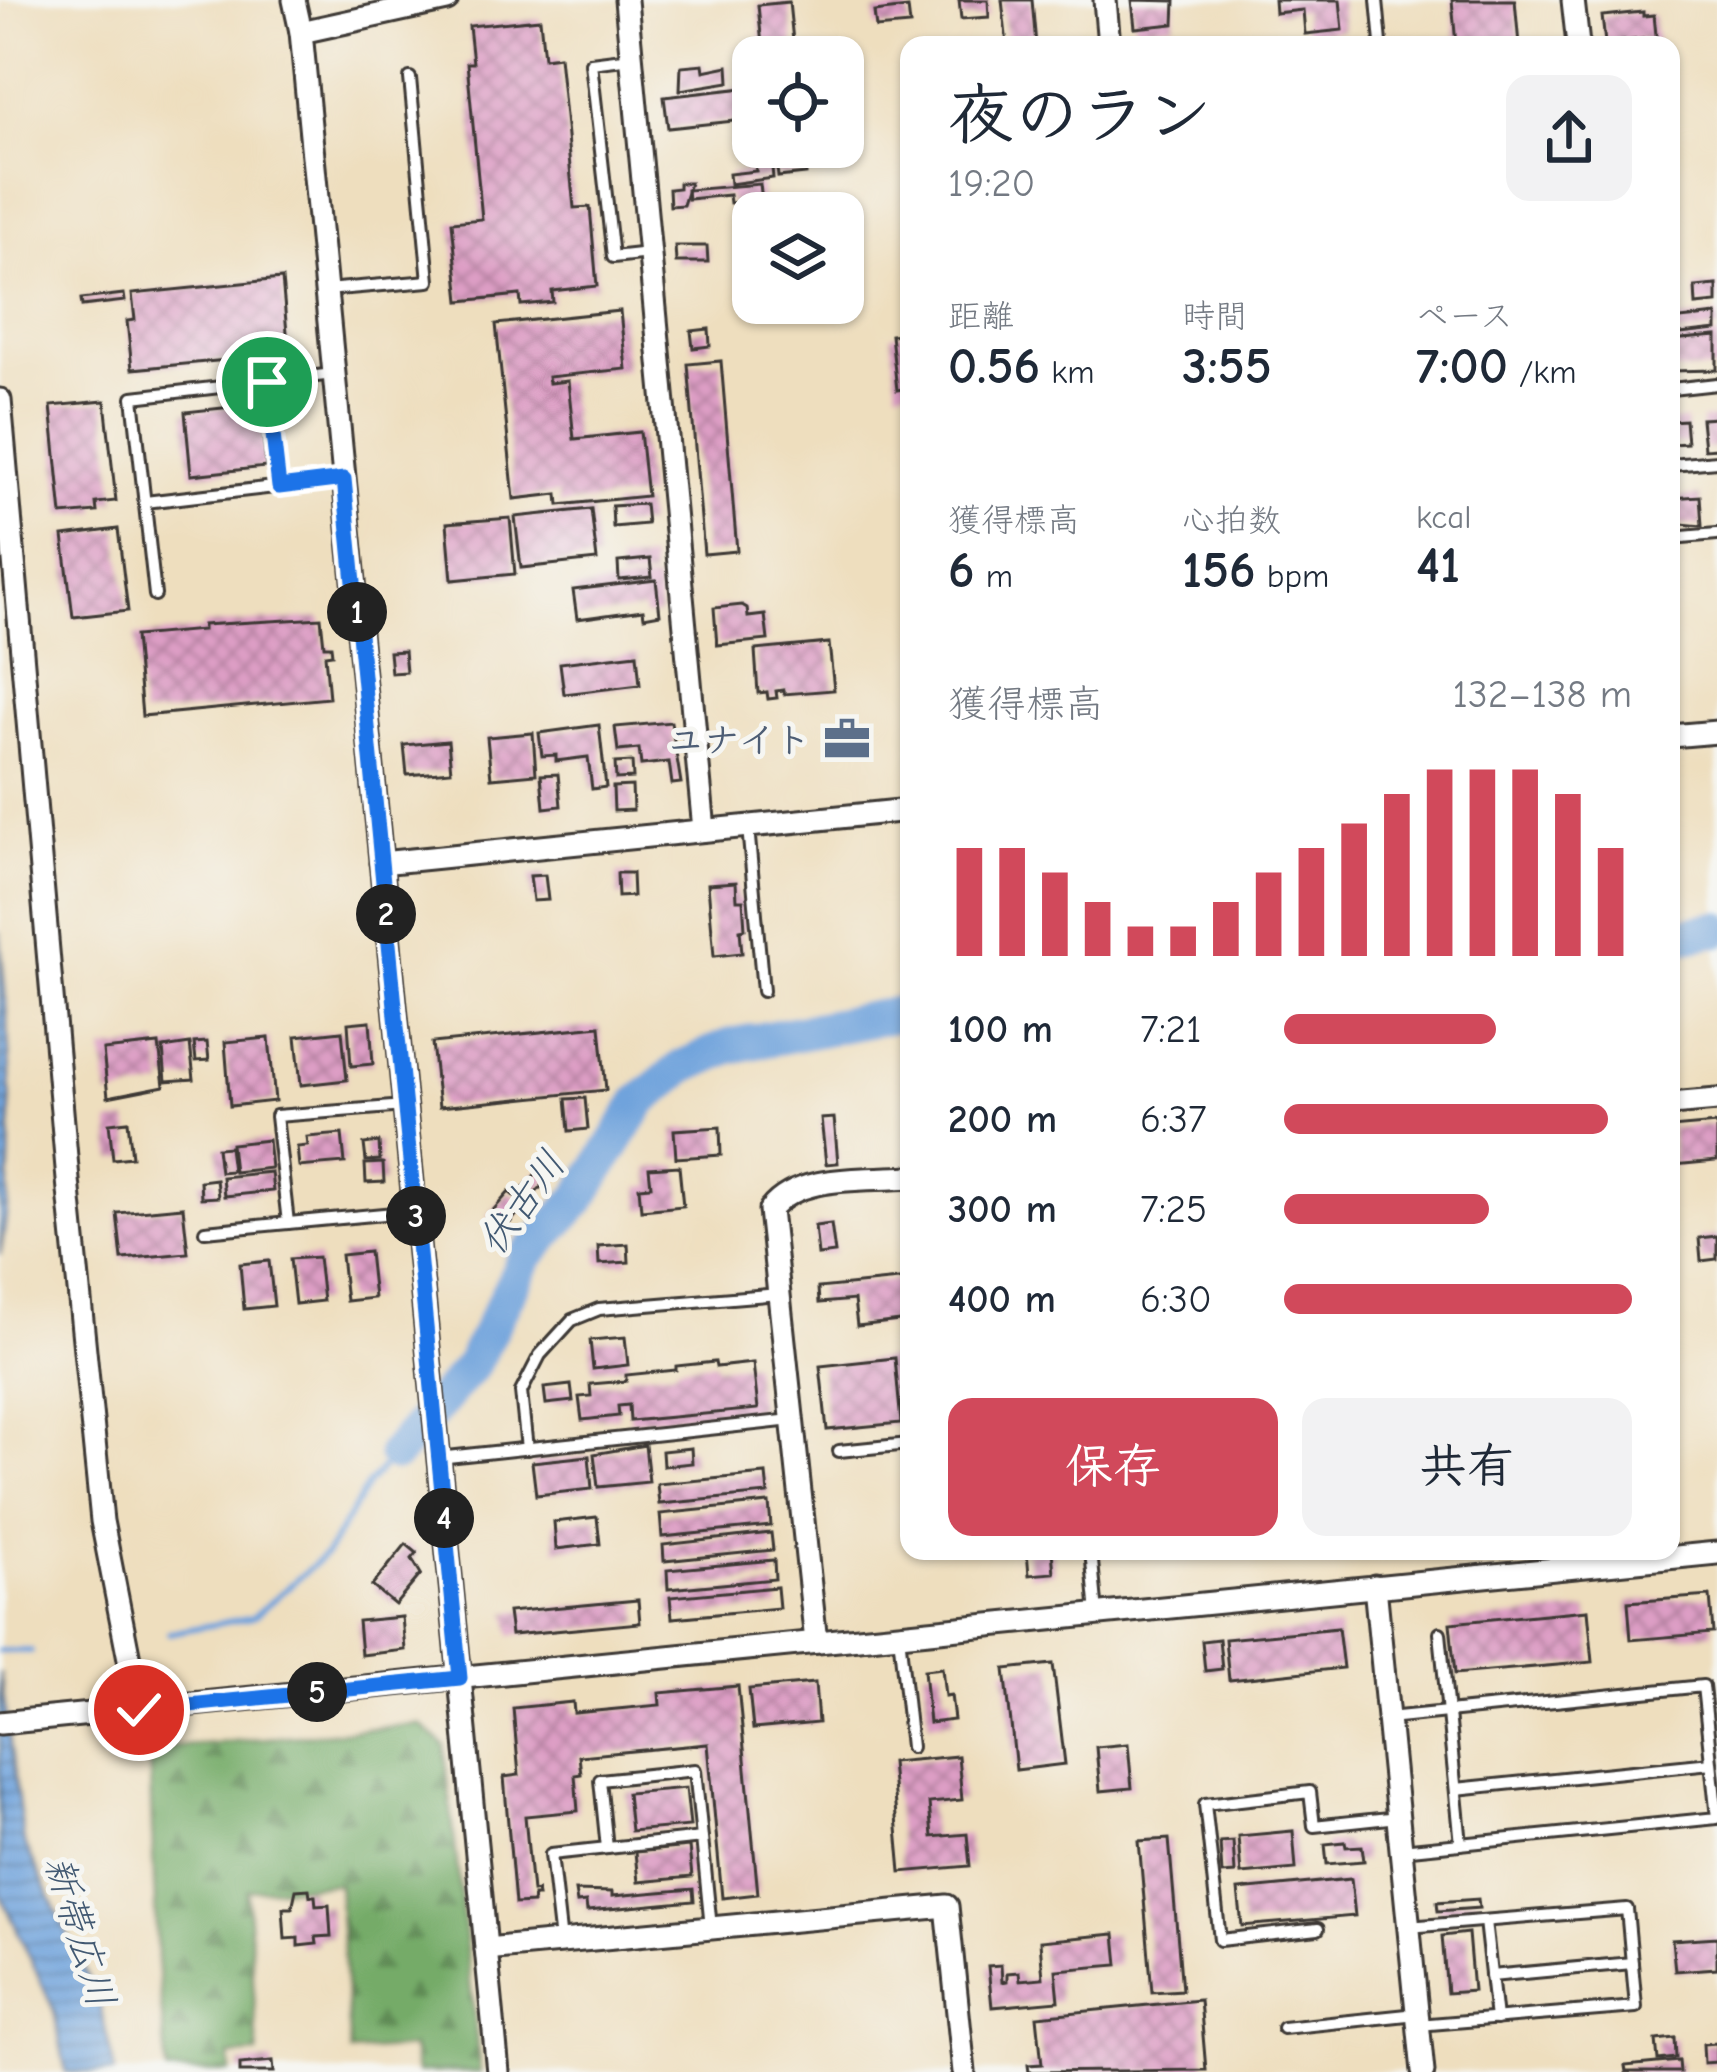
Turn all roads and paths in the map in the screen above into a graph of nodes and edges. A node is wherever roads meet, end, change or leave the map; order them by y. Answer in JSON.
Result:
{"nodes":[{"id":1,"x":294,"y":0,"type":"edge"},
{"id":2,"x":447,"y":0,"type":"edge"},
{"id":3,"x":626,"y":0,"type":"edge"},
{"id":4,"x":1105,"y":0,"type":"edge"},
{"id":5,"x":1376,"y":0,"type":"edge"},
{"id":6,"x":1574,"y":0,"type":"edge"},
{"id":7,"x":301,"y":32,"type":"junction"},
{"id":8,"x":1108,"y":36,"type":"edge"},
{"id":9,"x":1380,"y":36,"type":"edge"},
{"id":10,"x":1577,"y":36,"type":"edge"},
{"id":11,"x":632,"y":58,"type":"junction"},
{"id":12,"x":410,"y":78,"type":"dead end"},
{"id":13,"x":650,"y":253,"type":"junction"},
{"id":14,"x":326,"y":290,"type":"junction"},
{"id":15,"x":334,"y":374,"type":"junction"},
{"id":16,"x":267,"y":382,"type":"junction"},
{"id":17,"x":1717,"y":385,"type":"edge"},
{"id":18,"x":1680,"y":388,"type":"edge"},
{"id":19,"x":0,"y":400,"type":"edge"},
{"id":20,"x":1717,"y":461,"type":"edge"},
{"id":21,"x":1680,"y":464,"type":"edge"},
{"id":22,"x":344,"y":479,"type":"junction"},
{"id":23,"x":279,"y":487,"type":"junction"},
{"id":24,"x":145,"y":502,"type":"junction"},
{"id":25,"x":1717,"y":534,"type":"edge"},
{"id":26,"x":1680,"y":537,"type":"edge"},
{"id":27,"x":155,"y":595,"type":"dead end"},
{"id":28,"x":1717,"y":732,"type":"edge"},
{"id":29,"x":1680,"y":735,"type":"edge"},
{"id":30,"x":900,"y":812,"type":"edge"},
{"id":31,"x":747,"y":826,"type":"junction"},
{"id":32,"x":704,"y":830,"type":"junction"},
{"id":33,"x":381,"y":863,"type":"junction"},
{"id":34,"x":763,"y":991,"type":"dead end"},
{"id":35,"x":1717,"y":1100,"type":"edge"},
{"id":36,"x":1680,"y":1103,"type":"edge"},
{"id":37,"x":405,"y":1106,"type":"junction"},
{"id":38,"x":900,"y":1178,"type":"edge"},
{"id":39,"x":415,"y":1211,"type":"junction"},
{"id":40,"x":288,"y":1223,"type":"junction"},
{"id":41,"x":205,"y":1231,"type":"dead end"},
{"id":42,"x":778,"y":1294,"type":"junction"},
{"id":43,"x":792,"y":1420,"type":"junction"},
{"id":44,"x":900,"y":1445,"type":"edge"},
{"id":45,"x":527,"y":1449,"type":"junction"},
{"id":46,"x":839,"y":1451,"type":"dead end"},
{"id":47,"x":438,"y":1455,"type":"junction"},
{"id":48,"x":1717,"y":1553,"type":"edge"},
{"id":49,"x":1680,"y":1554,"type":"edge"},
{"id":50,"x":1092,"y":1560,"type":"edge"},
{"id":51,"x":1553,"y":1560,"type":"edge"},
{"id":52,"x":1375,"y":1586,"type":"junction"},
{"id":53,"x":1097,"y":1614,"type":"junction"},
{"id":54,"x":1440,"y":1633,"type":"dead end"},
{"id":55,"x":899,"y":1634,"type":"junction"},
{"id":56,"x":816,"y":1642,"type":"junction"},
{"id":57,"x":460,"y":1678,"type":"junction"},
{"id":58,"x":139,"y":1710,"type":"junction"},
{"id":59,"x":1448,"y":1712,"type":"junction"},
{"id":60,"x":1388,"y":1718,"type":"junction"},
{"id":61,"x":0,"y":1724,"type":"edge"},
{"id":62,"x":911,"y":1747,"type":"dead end"},
{"id":63,"x":1711,"y":1763,"type":"junction"},
{"id":64,"x":1456,"y":1789,"type":"junction"},
{"id":65,"x":1398,"y":1817,"type":"junction"},
{"id":66,"x":702,"y":1838,"type":"junction"},
{"id":67,"x":1462,"y":1844,"type":"junction"},
{"id":68,"x":607,"y":1848,"type":"junction"},
{"id":69,"x":1401,"y":1850,"type":"junction"},
{"id":70,"x":1485,"y":1921,"type":"junction"},
{"id":71,"x":1408,"y":1927,"type":"junction"},
{"id":72,"x":711,"y":1928,"type":"junction"},
{"id":73,"x":1318,"y":1929,"type":"dead end"},
{"id":74,"x":560,"y":1942,"type":"junction"},
{"id":75,"x":486,"y":1949,"type":"junction"},
{"id":76,"x":1632,"y":1963,"type":"junction"},
{"id":77,"x":1492,"y":1976,"type":"junction"},
{"id":78,"x":1418,"y":2019,"type":"junction"},
{"id":79,"x":1496,"y":2019,"type":"junction"},
{"id":80,"x":1283,"y":2028,"type":"dead end"},
{"id":81,"x":498,"y":2072,"type":"edge"},
{"id":82,"x":964,"y":2072,"type":"edge"},
{"id":83,"x":1423,"y":2072,"type":"edge"}],
"edges":[{"from":1,"to":7,"type":"street"},
{"from":2,"to":7,"type":"street"},
{"from":3,"to":11,"type":"street"},
{"from":4,"to":8,"type":"street"},
{"from":5,"to":9,"type":"lane"},
{"from":6,"to":10,"type":"street"},
{"from":7,"to":14,"type":"street"},
{"from":11,"to":13,"type":"street"},
{"from":11,"to":13,"type":"lane"},
{"from":12,"to":14,"type":"lane"},
{"from":13,"to":32,"type":"street"},
{"from":14,"to":15,"type":"street"},
{"from":15,"to":16,"type":"lane"},
{"from":15,"to":22,"type":"street"},
{"from":16,"to":23,"type":"lane"},
{"from":16,"to":24,"type":"lane"},
{"from":17,"to":18,"type":"lane"},
{"from":19,"to":58,"type":"street"},
{"from":20,"to":21,"type":"lane"},
{"from":22,"to":23,"type":"lane"},
{"from":22,"to":33,"type":"street"},
{"from":23,"to":24,"type":"lane"},
{"from":24,"to":27,"type":"lane"},
{"from":25,"to":26,"type":"lane"},
{"from":28,"to":29,"type":"street"},
{"from":30,"to":31,"type":"street"},
{"from":31,"to":32,"type":"street"},
{"from":31,"to":34,"type":"lane"},
{"from":32,"to":33,"type":"street"},
{"from":33,"to":37,"type":"street"},
{"from":35,"to":36,"type":"street"},
{"from":37,"to":39,"type":"street"},
{"from":37,"to":40,"type":"lane"},
{"from":38,"to":42,"type":"street"},
{"from":39,"to":40,"type":"lane"},
{"from":39,"to":47,"type":"street"},
{"from":40,"to":41,"type":"lane"},
{"from":42,"to":43,"type":"street"},
{"from":42,"to":45,"type":"lane"},
{"from":43,"to":45,"type":"lane"},
{"from":43,"to":56,"type":"street"},
{"from":44,"to":46,"type":"lane"},
{"from":45,"to":47,"type":"lane"},
{"from":47,"to":57,"type":"street"},
{"from":48,"to":49,"type":"street"},
{"from":50,"to":53,"type":"lane"},
{"from":51,"to":52,"type":"street"},
{"from":52,"to":53,"type":"street"},
{"from":52,"to":60,"type":"street"},
{"from":53,"to":55,"type":"street"},
{"from":54,"to":59,"type":"lane"},
{"from":55,"to":56,"type":"street"},
{"from":55,"to":62,"type":"lane"},
{"from":56,"to":57,"type":"street"},
{"from":57,"to":58,"type":"street"},
{"from":57,"to":75,"type":"street"},
{"from":58,"to":61,"type":"street"},
{"from":59,"to":60,"type":"lane"},
{"from":59,"to":63,"type":"lane"},
{"from":59,"to":64,"type":"lane"},
{"from":60,"to":65,"type":"street"},
{"from":63,"to":64,"type":"lane"},
{"from":63,"to":67,"type":"lane"},
{"from":64,"to":67,"type":"lane"},
{"from":65,"to":69,"type":"street"},
{"from":65,"to":73,"type":"lane"},
{"from":66,"to":68,"type":"lane"},
{"from":66,"to":68,"type":"lane"},
{"from":66,"to":72,"type":"lane"},
{"from":67,"to":69,"type":"lane"},
{"from":68,"to":74,"type":"lane"},
{"from":69,"to":71,"type":"street"},
{"from":70,"to":71,"type":"lane"},
{"from":70,"to":76,"type":"lane"},
{"from":70,"to":77,"type":"lane"},
{"from":71,"to":78,"type":"street"},
{"from":72,"to":74,"type":"street"},
{"from":72,"to":82,"type":"street"},
{"from":74,"to":75,"type":"street"},
{"from":75,"to":81,"type":"street"},
{"from":76,"to":77,"type":"lane"},
{"from":76,"to":79,"type":"lane"},
{"from":77,"to":79,"type":"lane"},
{"from":78,"to":79,"type":"lane"},
{"from":78,"to":80,"type":"lane"},
{"from":78,"to":83,"type":"street"}]}
